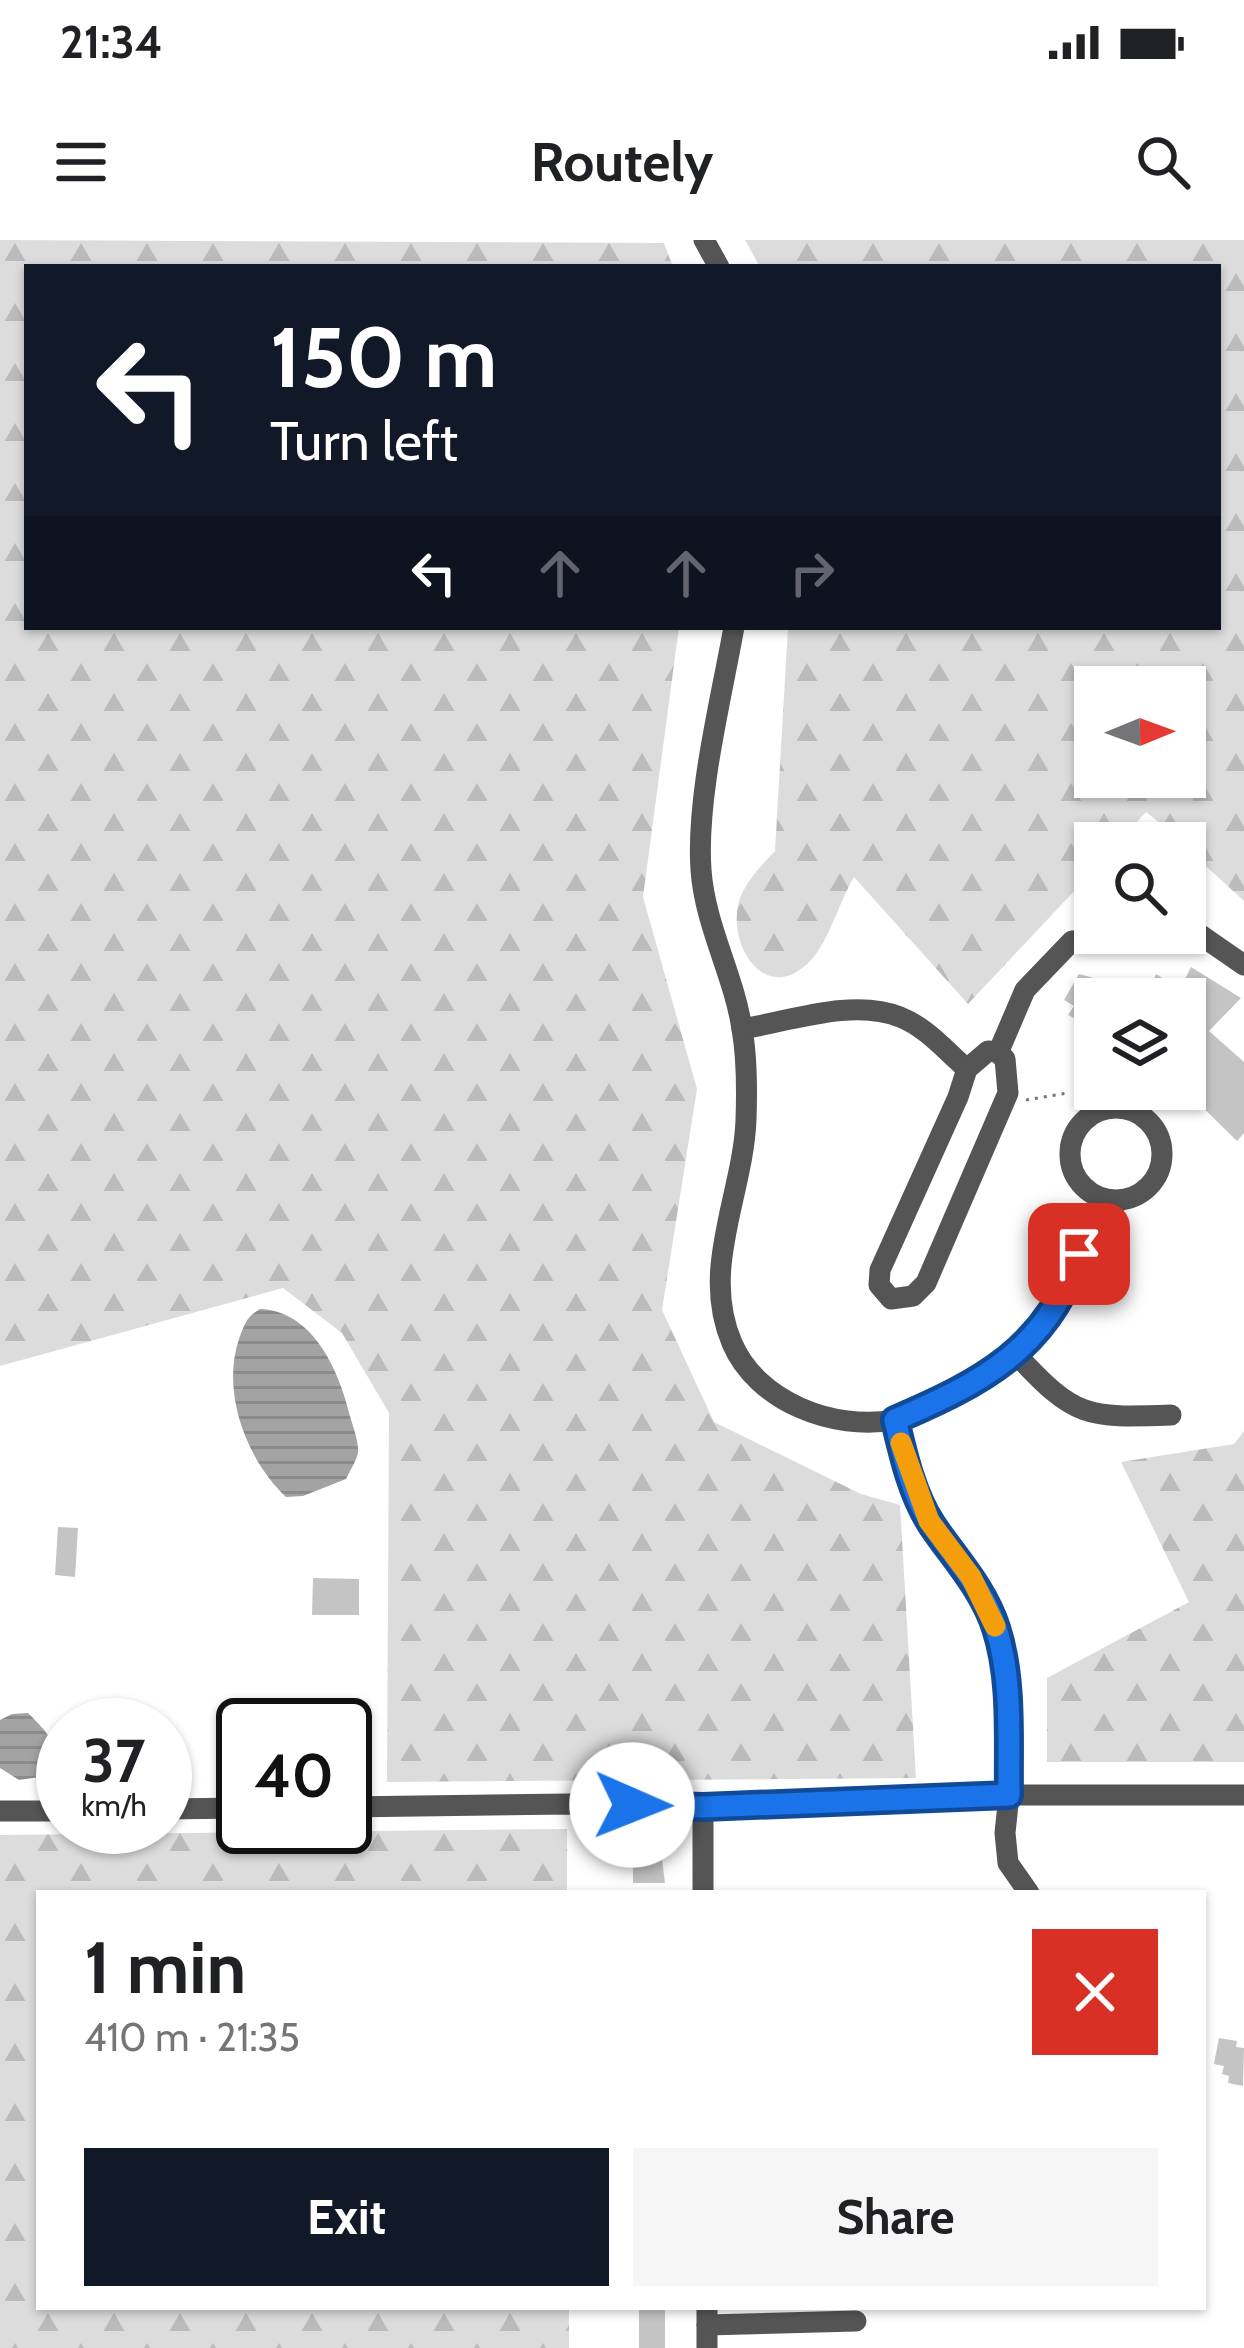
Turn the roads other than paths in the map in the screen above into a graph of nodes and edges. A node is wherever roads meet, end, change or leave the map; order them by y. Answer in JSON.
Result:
{"nodes":[{"id":1,"x":734,"y":630,"type":"edge"},
{"id":2,"x":1244,"y":965,"type":"edge"},
{"id":3,"x":742,"y":1029,"type":"junction"},
{"id":4,"x":1001,"y":1046,"type":"dead end"},
{"id":5,"x":967,"y":1069,"type":"junction"},
{"id":6,"x":1078,"y":1182,"type":"junction"},
{"id":7,"x":1119,"y":1201,"type":"junction"},
{"id":8,"x":1087,"y":1230,"type":"junction"},
{"id":9,"x":1016,"y":1354,"type":"junction"},
{"id":10,"x":1171,"y":1415,"type":"dead end"},
{"id":11,"x":895,"y":1420,"type":"junction"},
{"id":12,"x":1009,"y":1795,"type":"junction"},
{"id":13,"x":1244,"y":1795,"type":"edge"},
{"id":14,"x":372,"y":1807,"type":"edge"},
{"id":15,"x":703,"y":1807,"type":"junction"},
{"id":16,"x":36,"y":1810,"type":"edge"},
{"id":17,"x":0,"y":1811,"type":"edge"},
{"id":18,"x":703,"y":1890,"type":"edge"},
{"id":19,"x":1026,"y":1890,"type":"edge"},
{"id":20,"x":856,"y":2321,"type":"dead end"},
{"id":21,"x":707,"y":2327,"type":"edge"}],
"edges":[{"from":1,"to":3,"type":"street"},
{"from":2,"to":4,"type":"street"},
{"from":3,"to":5,"type":"street"},
{"from":3,"to":11,"type":"street"},
{"from":5,"to":5,"type":"street"},
{"from":6,"to":7,"type":"street"},
{"from":6,"to":7,"type":"street"},
{"from":6,"to":8,"type":"street"},
{"from":7,"to":8,"type":"street"},
{"from":8,"to":9,"type":"street"},
{"from":9,"to":10,"type":"street"},
{"from":9,"to":11,"type":"street"},
{"from":11,"to":12,"type":"street"},
{"from":12,"to":13,"type":"street"},
{"from":12,"to":15,"type":"street"},
{"from":12,"to":19,"type":"street"},
{"from":14,"to":15,"type":"street"},
{"from":15,"to":18,"type":"street"},
{"from":16,"to":17,"type":"street"},
{"from":20,"to":21,"type":"street"}]}
